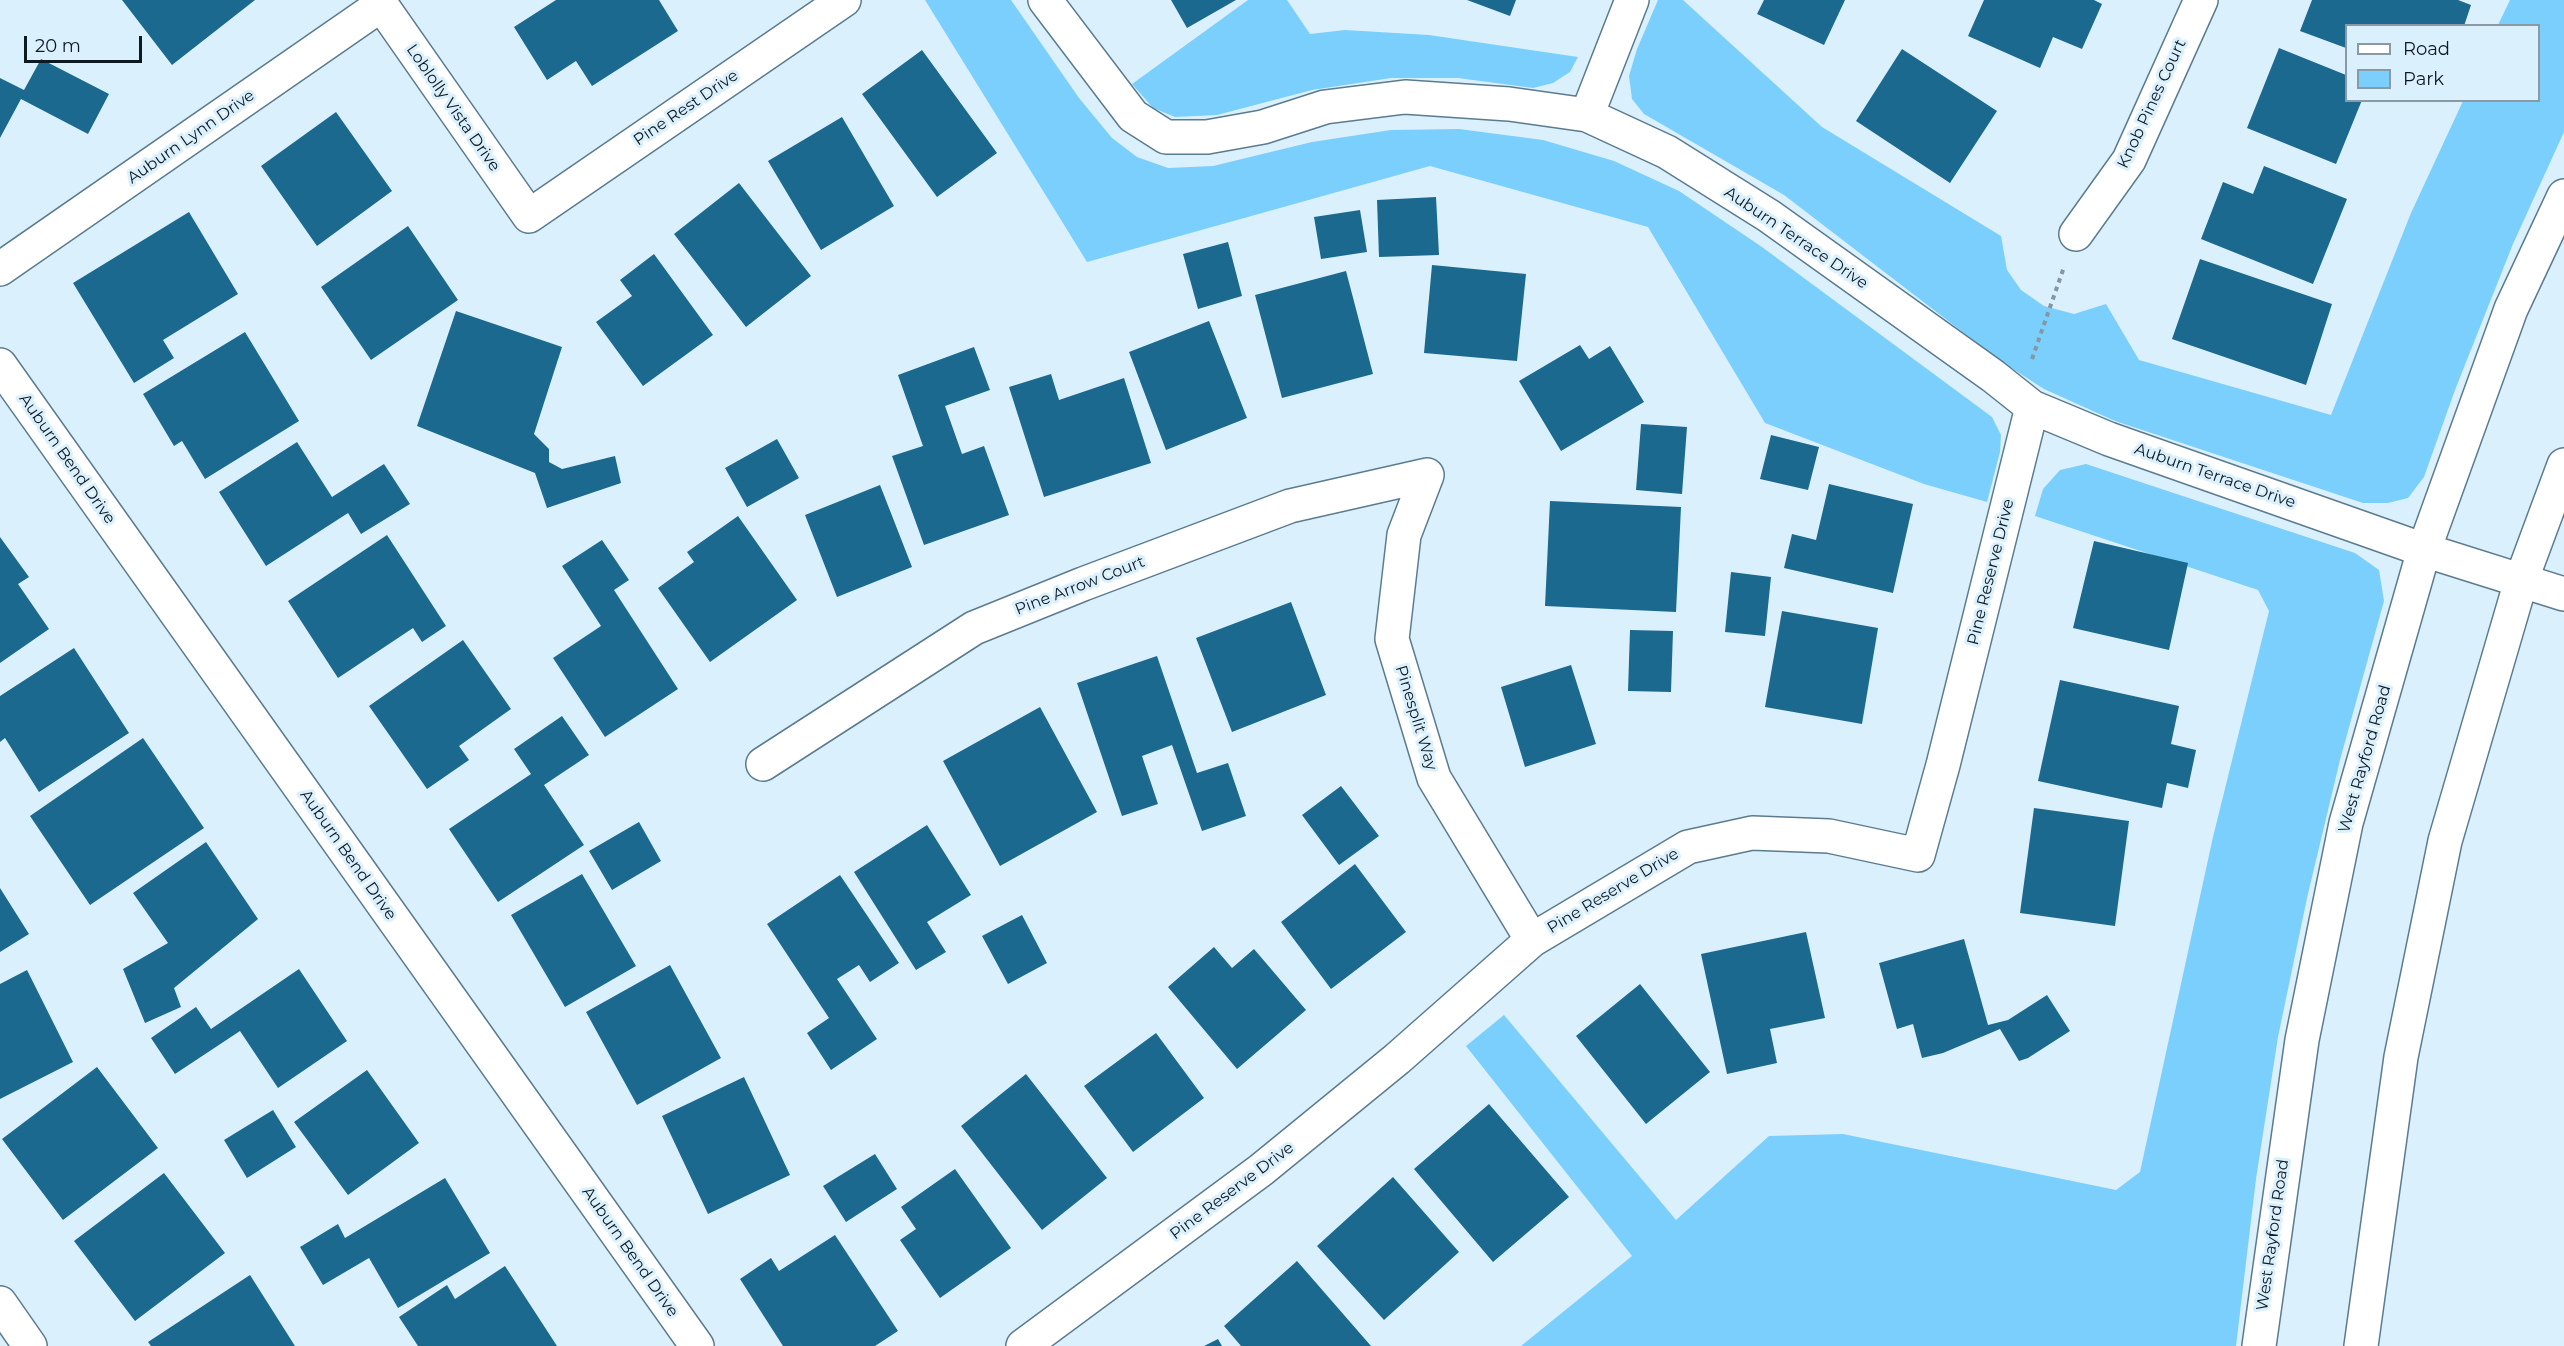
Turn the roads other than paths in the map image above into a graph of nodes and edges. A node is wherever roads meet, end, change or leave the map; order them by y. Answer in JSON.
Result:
{"nodes":[{"id":1,"x":844,"y":0,"type":"edge"},
{"id":2,"x":1045,"y":0,"type":"edge"},
{"id":3,"x":1632,"y":0,"type":"edge"},
{"id":4,"x":2201,"y":0,"type":"edge"},
{"id":5,"x":380,"y":2,"type":"edge"},
{"id":6,"x":1587,"y":115,"type":"junction"},
{"id":7,"x":2564,"y":196,"type":"edge"},
{"id":8,"x":529,"y":216,"type":"joint"},
{"id":9,"x":2076,"y":234,"type":"road end"},
{"id":10,"x":0,"y":269,"type":"edge"},
{"id":11,"x":0,"y":365,"type":"edge"},
{"id":12,"x":2026,"y":402,"type":"junction"},
{"id":13,"x":2564,"y":465,"type":"edge"},
{"id":14,"x":1427,"y":475,"type":"joint"},
{"id":15,"x":2424,"y":550,"type":"junction"},
{"id":16,"x":2521,"y":581,"type":"junction"},
{"id":17,"x":2564,"y":594,"type":"edge"},
{"id":18,"x":763,"y":764,"type":"dead end"},
{"id":19,"x":1532,"y":940,"type":"junction"},
{"id":20,"x":0,"y":1303,"type":"edge"},
{"id":21,"x":30,"y":1346,"type":"edge"},
{"id":22,"x":697,"y":1346,"type":"edge"},
{"id":23,"x":1023,"y":1346,"type":"edge"},
{"id":24,"x":2259,"y":1346,"type":"edge"},
{"id":25,"x":2361,"y":1346,"type":"edge"}],
"edges":[{"from":1,"to":8,"type":"street","name":"Pine Rest Drive"},
{"from":2,"to":6,"type":"street","name":"Auburn Terrace Drive"},
{"from":3,"to":6,"type":"street"},
{"from":4,"to":9,"type":"street","name":"Knob Pines Court"},
{"from":5,"to":8,"type":"street","name":"Loblolly Vista Drive"},
{"from":5,"to":10,"type":"street","name":"Auburn Lynn Drive"},
{"from":6,"to":12,"type":"street","name":"Auburn Terrace Drive"},
{"from":7,"to":15,"type":"street","name":"West Rayford Road"},
{"from":11,"to":22,"type":"street","name":"Auburn Bend Drive"},
{"from":12,"to":15,"type":"street","name":"Auburn Terrace Drive"},
{"from":12,"to":19,"type":"street","name":"Pine Reserve Drive"},
{"from":13,"to":16,"type":"street"},
{"from":14,"to":18,"type":"street","name":"Pine Arrow Court"},
{"from":14,"to":19,"type":"street","name":"Pinesplit Way"},
{"from":15,"to":16,"type":"street","name":"Auburn Terrace Drive"},
{"from":15,"to":24,"type":"street","name":"West Rayford Road"},
{"from":16,"to":17,"type":"street","name":"Auburn Terrace Drive"},
{"from":16,"to":25,"type":"street"},
{"from":19,"to":23,"type":"street","name":"Pine Reserve Drive"},
{"from":20,"to":21,"type":"street"}]}
